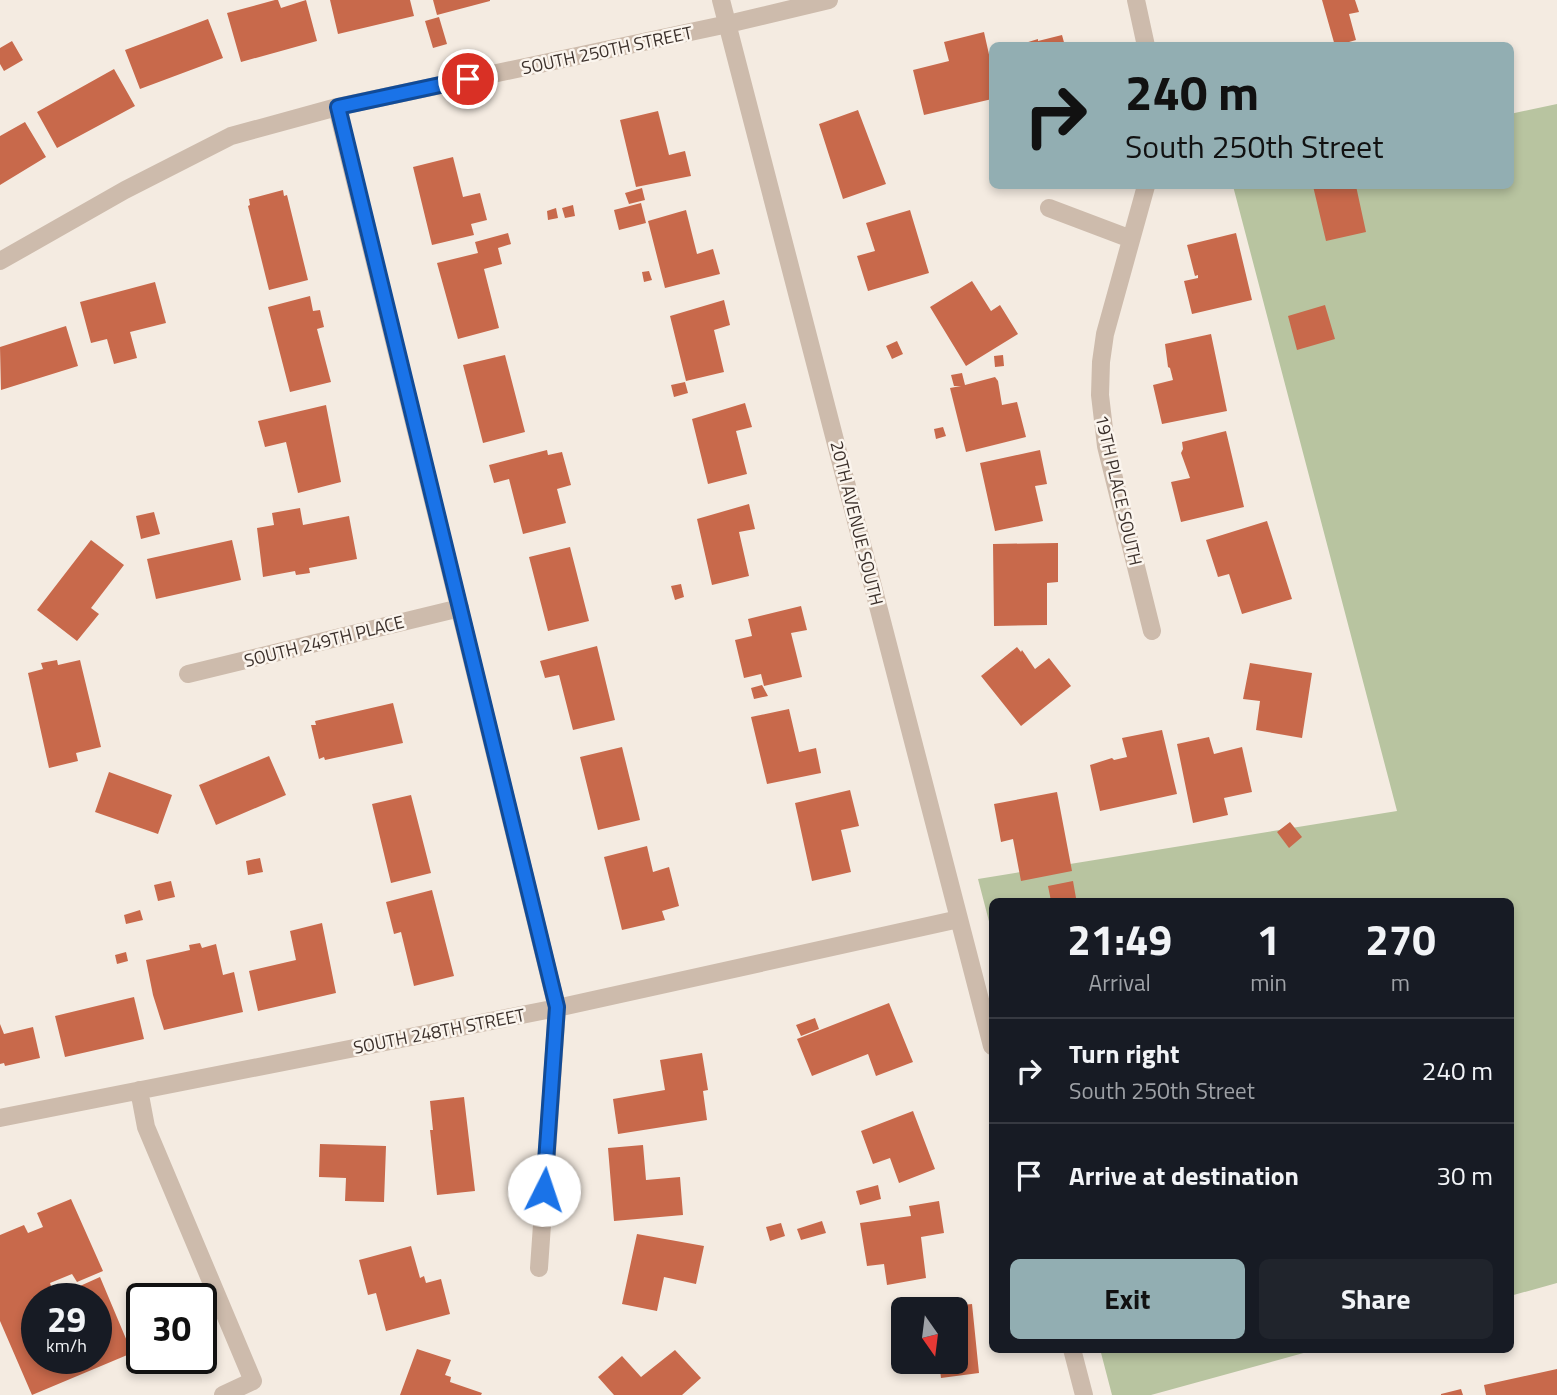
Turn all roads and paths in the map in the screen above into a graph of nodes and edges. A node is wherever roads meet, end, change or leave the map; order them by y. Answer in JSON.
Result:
{"nodes":[{"id":1,"x":721,"y":0,"type":"edge"},
{"id":2,"x":829,"y":0,"type":"edge"},
{"id":3,"x":1136,"y":0,"type":"edge"},
{"id":4,"x":728,"y":24,"type":"junction"},
{"id":5,"x":1145,"y":42,"type":"edge"},
{"id":6,"x":338,"y":107,"type":"junction"},
{"id":7,"x":1145,"y":189,"type":"edge"},
{"id":8,"x":1049,"y":208,"type":"dead end"},
{"id":9,"x":1131,"y":239,"type":"junction"},
{"id":10,"x":0,"y":261,"type":"edge"},
{"id":11,"x":460,"y":608,"type":"junction"},
{"id":12,"x":1152,"y":631,"type":"dead end"},
{"id":13,"x":188,"y":674,"type":"dead end"},
{"id":14,"x":959,"y":919,"type":"junction"},
{"id":15,"x":557,"y":1007,"type":"junction"},
{"id":16,"x":989,"y":1034,"type":"edge"},
{"id":17,"x":139,"y":1090,"type":"junction"},
{"id":18,"x":0,"y":1118,"type":"edge"},
{"id":19,"x":539,"y":1268,"type":"dead end"},
{"id":20,"x":1073,"y":1353,"type":"edge"},
{"id":21,"x":223,"y":1395,"type":"edge"},
{"id":22,"x":1084,"y":1395,"type":"edge"}],
"edges":[{"from":1,"to":4,"type":"street","name":"20TH AVENUE SOUTH"},
{"from":2,"to":4,"type":"street","name":"SOUTH 250TH STREET"},
{"from":3,"to":5,"type":"street"},
{"from":4,"to":6,"type":"street","name":"SOUTH 250TH STREET"},
{"from":4,"to":14,"type":"street","name":"20TH AVENUE SOUTH"},
{"from":6,"to":10,"type":"street","name":"SOUTH 250TH STREET"},
{"from":6,"to":11,"type":"street"},
{"from":7,"to":9,"type":"street","name":"19TH PLACE SOUTH"},
{"from":8,"to":9,"type":"street"},
{"from":9,"to":12,"type":"street","name":"19TH PLACE SOUTH"},
{"from":11,"to":13,"type":"street","name":"SOUTH 249TH PLACE"},
{"from":11,"to":15,"type":"street"},
{"from":14,"to":15,"type":"street","name":"SOUTH 248TH STREET"},
{"from":14,"to":16,"type":"street","name":"20TH AVENUE SOUTH"},
{"from":15,"to":17,"type":"street","name":"SOUTH 248TH STREET"},
{"from":15,"to":19,"type":"street"},
{"from":17,"to":18,"type":"street","name":"SOUTH 248TH STREET"},
{"from":17,"to":21,"type":"street"},
{"from":20,"to":22,"type":"street"}]}
